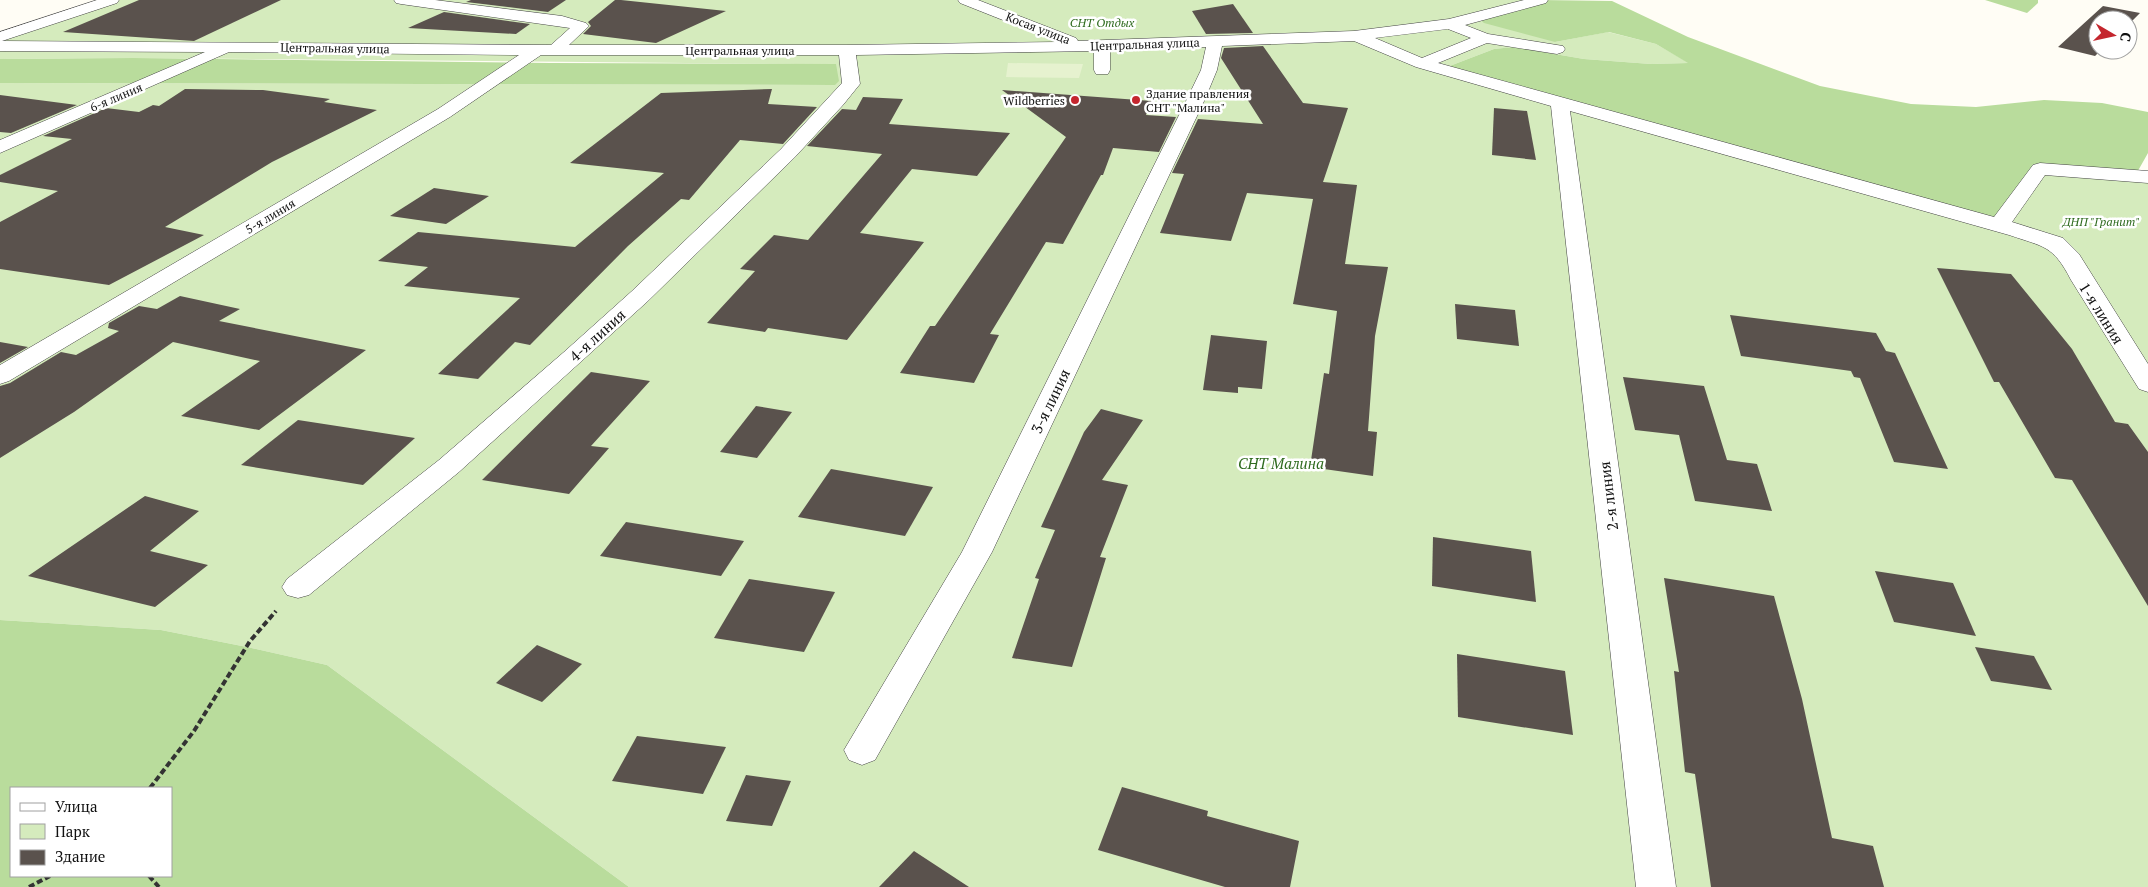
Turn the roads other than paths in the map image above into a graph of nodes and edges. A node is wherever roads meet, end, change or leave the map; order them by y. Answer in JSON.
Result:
{"nodes":[{"id":1,"x":112,"y":0,"type":"edge"},
{"id":2,"x":401,"y":0,"type":"edge"},
{"id":3,"x":965,"y":0,"type":"edge"},
{"id":4,"x":1541,"y":0,"type":"edge"},
{"id":5,"x":1450,"y":24,"type":"junction"},
{"id":6,"x":1354,"y":36,"type":"junction"},
{"id":7,"x":0,"y":37,"type":"edge"},
{"id":8,"x":1485,"y":38,"type":"junction"},
{"id":9,"x":1215,"y":42,"type":"junction"},
{"id":10,"x":0,"y":46,"type":"edge"},
{"id":11,"x":1083,"y":46,"type":"junction"},
{"id":12,"x":1102,"y":46,"type":"junction"},
{"id":13,"x":233,"y":47,"type":"junction"},
{"id":14,"x":1557,"y":49,"type":"dead end"},
{"id":15,"x":546,"y":50,"type":"junction"},
{"id":16,"x":847,"y":50,"type":"junction"},
{"id":17,"x":1422,"y":64,"type":"junction"},
{"id":18,"x":1102,"y":70,"type":"dead end"},
{"id":19,"x":1560,"y":104,"type":"junction"},
{"id":20,"x":0,"y":147,"type":"edge"},
{"id":21,"x":2148,"y":177,"type":"edge"},
{"id":22,"x":1999,"y":225,"type":"junction"},
{"id":23,"x":0,"y":376,"type":"edge"},
{"id":24,"x":2148,"y":384,"type":"edge"},
{"id":25,"x":298,"y":587,"type":"road end"},
{"id":26,"x":862,"y":750,"type":"dead end"},
{"id":27,"x":1656,"y":887,"type":"edge"}],
"edges":[{"from":1,"to":7,"type":"street"},
{"from":2,"to":15,"type":"street","name":"5-я линия"},
{"from":3,"to":11,"type":"street","name":"Косая улица"},
{"from":4,"to":5,"type":"street","name":"Центральная улица"},
{"from":5,"to":6,"type":"street","name":"Центральная улица"},
{"from":5,"to":8,"type":"street"},
{"from":6,"to":9,"type":"street","name":"Центральная улица"},
{"from":6,"to":17,"type":"street"},
{"from":8,"to":14,"type":"street"},
{"from":8,"to":17,"type":"street"},
{"from":9,"to":12,"type":"street","name":"Центральная улица"},
{"from":9,"to":26,"type":"street","name":"3-я линия"},
{"from":10,"to":13,"type":"street","name":"Центральная улица"},
{"from":11,"to":12,"type":"street","name":"Центральная улица"},
{"from":11,"to":16,"type":"street","name":"Центральная улица"},
{"from":12,"to":18,"type":"street"},
{"from":13,"to":15,"type":"street","name":"Центральная улица"},
{"from":13,"to":20,"type":"street","name":"6-я линия"},
{"from":15,"to":16,"type":"street","name":"Центральная улица"},
{"from":15,"to":23,"type":"street","name":"5-я линия"},
{"from":16,"to":25,"type":"street","name":"4-я линия"},
{"from":17,"to":19,"type":"street"},
{"from":19,"to":22,"type":"street"},
{"from":19,"to":27,"type":"street","name":"2-я линия"},
{"from":21,"to":22,"type":"street"},
{"from":22,"to":24,"type":"street","name":"1-я линия"}]}
